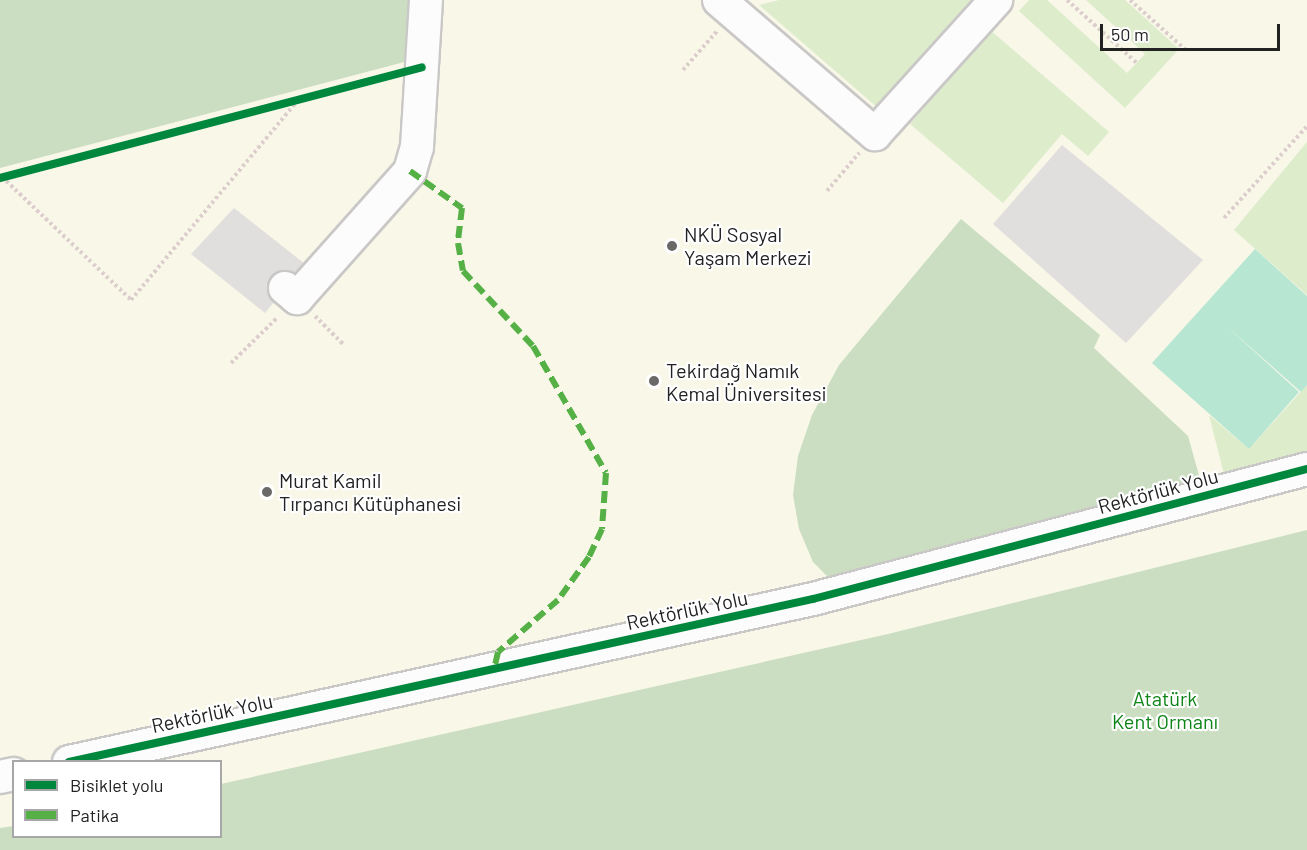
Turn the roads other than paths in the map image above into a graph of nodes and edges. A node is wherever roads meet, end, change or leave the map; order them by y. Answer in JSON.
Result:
{"nodes":[{"id":1,"x":996,"y":0,"type":"edge"},
{"id":2,"x":433,"y":5,"type":"edge"},
{"id":3,"x":726,"y":6,"type":"edge"},
{"id":4,"x":291,"y":293,"type":"road end"},
{"id":5,"x":1307,"y":469,"type":"edge"},
{"id":6,"x":78,"y":760,"type":"edge"}],
"edges":[{"from":1,"to":3,"type":"street"},
{"from":2,"to":4,"type":"street"},
{"from":5,"to":6,"type":"street","name":"Rektörlük Yolu"}]}
